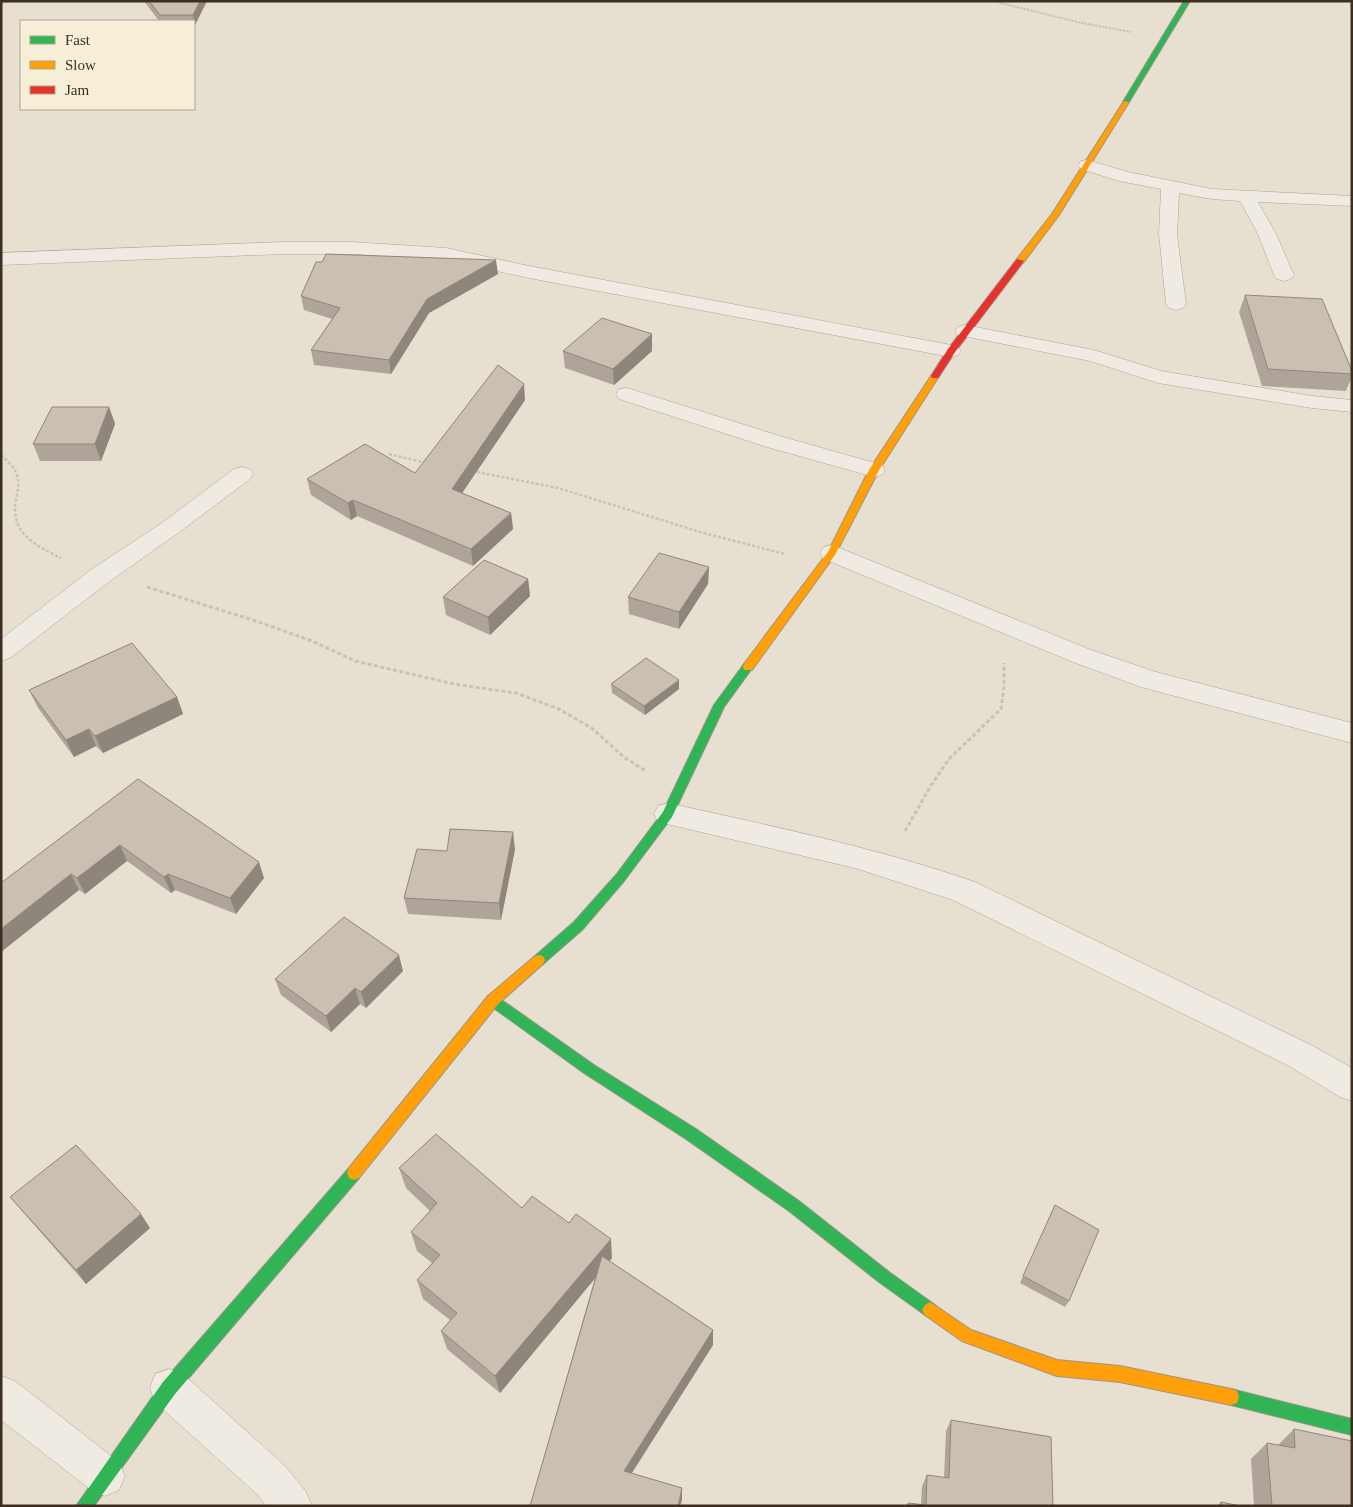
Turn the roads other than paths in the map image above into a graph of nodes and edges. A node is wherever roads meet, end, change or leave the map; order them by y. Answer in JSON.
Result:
{"nodes":[{"id":1,"x":1187,"y":1,"type":"edge"},
{"id":2,"x":1087,"y":165,"type":"junction"},
{"id":3,"x":1170,"y":186,"type":"junction"},
{"id":4,"x":1245,"y":195,"type":"junction"},
{"id":5,"x":1352,"y":200,"type":"edge"},
{"id":6,"x":1,"y":259,"type":"edge"},
{"id":7,"x":1284,"y":275,"type":"dead end"},
{"id":8,"x":1176,"y":304,"type":"dead end"},
{"id":9,"x":965,"y":331,"type":"junction"},
{"id":10,"x":951,"y":351,"type":"junction"},
{"id":11,"x":627,"y":394,"type":"dead end"},
{"id":12,"x":1352,"y":406,"type":"edge"},
{"id":13,"x":874,"y":470,"type":"junction"},
{"id":14,"x":242,"y":474,"type":"dead end"},
{"id":15,"x":828,"y":558,"type":"junction"},
{"id":16,"x":1,"y":652,"type":"edge"},
{"id":17,"x":1352,"y":733,"type":"edge"},
{"id":18,"x":673,"y":803,"type":"junction"},
{"id":19,"x":493,"y":1000,"type":"junction"},
{"id":20,"x":1352,"y":1086,"type":"edge"},
{"id":21,"x":169,"y":1388,"type":"junction"},
{"id":22,"x":1,"y":1395,"type":"edge"},
{"id":23,"x":1352,"y":1427,"type":"edge"},
{"id":24,"x":94,"y":1491,"type":"edge"},
{"id":25,"x":292,"y":1506,"type":"edge"}],
"edges":[{"from":1,"to":2,"type":"street"},
{"from":2,"to":3,"type":"street"},
{"from":2,"to":9,"type":"street"},
{"from":3,"to":4,"type":"street"},
{"from":3,"to":8,"type":"street"},
{"from":4,"to":5,"type":"street"},
{"from":4,"to":7,"type":"street"},
{"from":6,"to":10,"type":"street"},
{"from":9,"to":10,"type":"street"},
{"from":9,"to":12,"type":"street"},
{"from":10,"to":13,"type":"street"},
{"from":11,"to":13,"type":"street"},
{"from":13,"to":15,"type":"street"},
{"from":14,"to":16,"type":"street"},
{"from":15,"to":17,"type":"street"},
{"from":15,"to":18,"type":"street"},
{"from":18,"to":19,"type":"street"},
{"from":18,"to":20,"type":"street"},
{"from":19,"to":21,"type":"street"},
{"from":19,"to":23,"type":"street"},
{"from":21,"to":24,"type":"street"},
{"from":21,"to":25,"type":"street"},
{"from":22,"to":24,"type":"street"}]}
